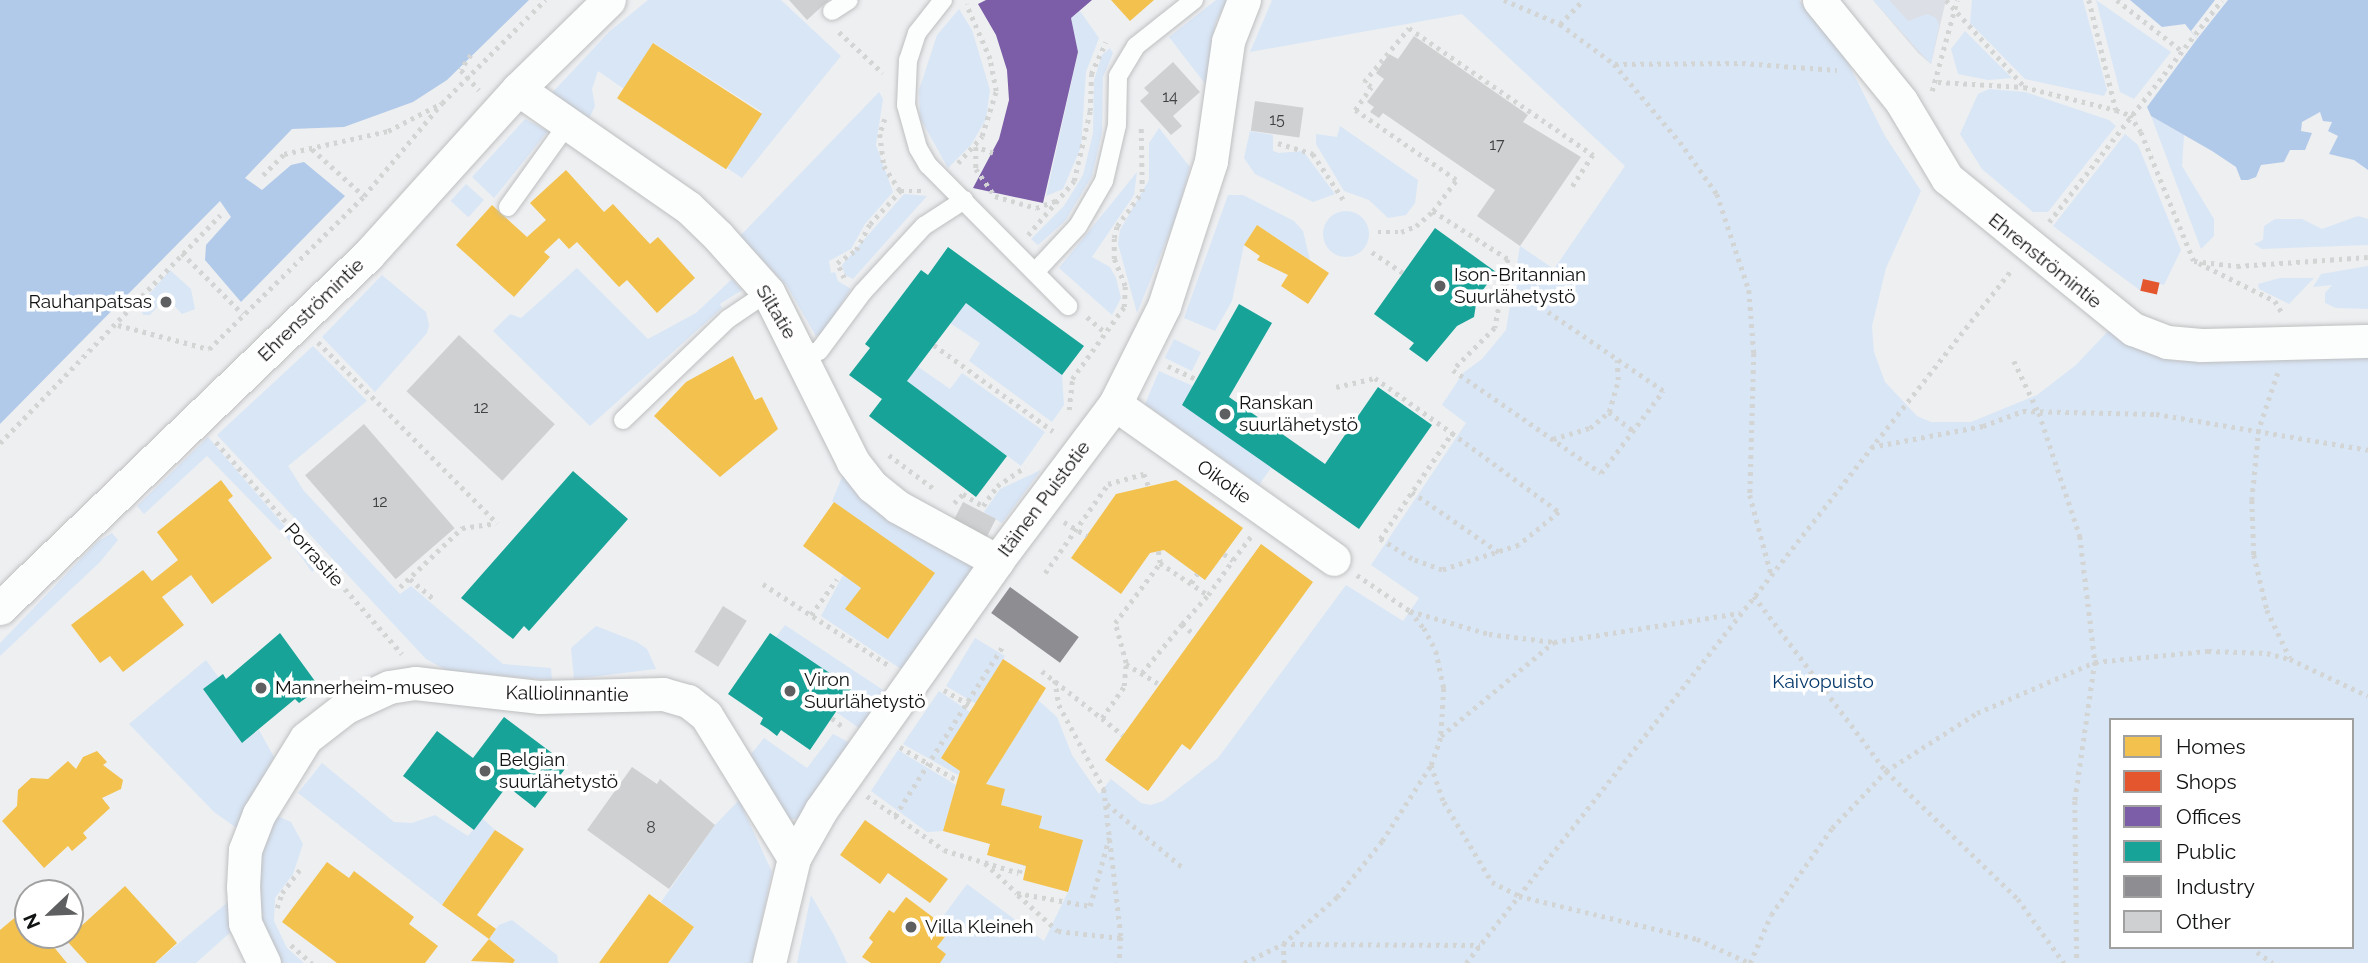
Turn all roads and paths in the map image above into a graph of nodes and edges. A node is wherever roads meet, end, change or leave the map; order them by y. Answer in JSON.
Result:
{"nodes":[{"id":1,"x":545,"y":0,"type":"edge"},
{"id":2,"x":609,"y":0,"type":"edge"},
{"id":3,"x":849,"y":0,"type":"edge"},
{"id":4,"x":943,"y":0,"type":"edge"},
{"id":5,"x":965,"y":0,"type":"edge"},
{"id":6,"x":1194,"y":0,"type":"edge"},
{"id":7,"x":1244,"y":0,"type":"edge"},
{"id":8,"x":1504,"y":0,"type":"edge"},
{"id":9,"x":1583,"y":0,"type":"edge"},
{"id":10,"x":1819,"y":0,"type":"edge"},
{"id":11,"x":1945,"y":0,"type":"edge"},
{"id":12,"x":1957,"y":0,"type":"edge"},
{"id":13,"x":2090,"y":0,"type":"edge"},
{"id":14,"x":2117,"y":0,"type":"edge"},
{"id":15,"x":2222,"y":0,"type":"edge"},
{"id":16,"x":1955,"y":14,"type":"junction"},
{"id":17,"x":834,"y":17,"type":"joint"},
{"id":18,"x":1560,"y":24,"type":"junction"},
{"id":19,"x":1106,"y":42,"type":"dead end"},
{"id":20,"x":2182,"y":51,"type":"junction"},
{"id":21,"x":471,"y":55,"type":"dead end"},
{"id":22,"x":1870,"y":61,"type":"junction"},
{"id":23,"x":1614,"y":64,"type":"junction"},
{"id":24,"x":468,"y":78,"type":"junction"},
{"id":25,"x":886,"y":80,"type":"dead end"},
{"id":26,"x":1925,"y":81,"type":"dead end"},
{"id":27,"x":1938,"y":82,"type":"junction"},
{"id":28,"x":2024,"y":87,"type":"junction"},
{"id":29,"x":518,"y":89,"type":"junction"},
{"id":30,"x":1932,"y":91,"type":"junction"},
{"id":31,"x":485,"y":96,"type":"dead end"},
{"id":32,"x":442,"y":103,"type":"junction"},
{"id":33,"x":1938,"y":103,"type":"dead end"},
{"id":34,"x":888,"y":107,"type":"dead end"},
{"id":35,"x":2116,"y":110,"type":"junction"},
{"id":36,"x":2130,"y":115,"type":"junction"},
{"id":37,"x":1140,"y":120,"type":"dead end"},
{"id":38,"x":567,"y":125,"type":"junction"},
{"id":39,"x":1279,"y":143,"type":"dead end"},
{"id":40,"x":311,"y":149,"type":"junction"},
{"id":41,"x":973,"y":149,"type":"junction"},
{"id":42,"x":993,"y":153,"type":"dead end"},
{"id":43,"x":263,"y":175,"type":"dead end"},
{"id":44,"x":1572,"y":187,"type":"dead end"},
{"id":45,"x":900,"y":191,"type":"junction"},
{"id":46,"x":908,"y":191,"type":"dead end"},
{"id":47,"x":364,"y":196,"type":"junction"},
{"id":48,"x":1060,"y":199,"type":"junction"},
{"id":49,"x":964,"y":200,"type":"junction"},
{"id":50,"x":1345,"y":202,"type":"dead end"},
{"id":51,"x":508,"y":207,"type":"dead end"},
{"id":52,"x":1433,"y":211,"type":"junction"},
{"id":53,"x":220,"y":215,"type":"dead end"},
{"id":54,"x":1378,"y":232,"type":"dead end"},
{"id":55,"x":2036,"y":239,"type":"junction"},
{"id":56,"x":1014,"y":251,"type":"junction"},
{"id":57,"x":182,"y":252,"type":"junction"},
{"id":58,"x":1372,"y":252,"type":"dead end"},
{"id":59,"x":2368,"y":257,"type":"edge"},
{"id":60,"x":2194,"y":261,"type":"junction"},
{"id":61,"x":1035,"y":272,"type":"junction"},
{"id":62,"x":1403,"y":273,"type":"dead end"},
{"id":63,"x":844,"y":278,"type":"dead end"},
{"id":64,"x":1505,"y":283,"type":"junction"},
{"id":65,"x":768,"y":292,"type":"junction"},
{"id":66,"x":1068,"y":306,"type":"dead end"},
{"id":67,"x":243,"y":314,"type":"junction"},
{"id":68,"x":2287,"y":321,"type":"dead end"},
{"id":69,"x":118,"y":325,"type":"junction"},
{"id":70,"x":312,"y":337,"type":"dead end"},
{"id":71,"x":2368,"y":341,"type":"edge"},
{"id":72,"x":934,"y":345,"type":"dead end"},
{"id":73,"x":800,"y":355,"type":"junction"},
{"id":74,"x":1617,"y":360,"type":"junction"},
{"id":75,"x":2014,"y":360,"type":"dead end"},
{"id":76,"x":1163,"y":363,"type":"dead end"},
{"id":77,"x":2280,"y":368,"type":"dead end"},
{"id":78,"x":1196,"y":379,"type":"dead end"},
{"id":79,"x":1336,"y":387,"type":"dead end"},
{"id":80,"x":1115,"y":404,"type":"junction"},
{"id":81,"x":1609,"y":412,"type":"junction"},
{"id":82,"x":2039,"y":413,"type":"junction"},
{"id":83,"x":1065,"y":415,"type":"dead end"},
{"id":84,"x":623,"y":420,"type":"dead end"},
{"id":85,"x":1059,"y":423,"type":"dead end"},
{"id":86,"x":2259,"y":429,"type":"junction"},
{"id":87,"x":206,"y":431,"type":"dead end"},
{"id":88,"x":1053,"y":431,"type":"junction"},
{"id":89,"x":1633,"y":431,"type":"junction"},
{"id":90,"x":1452,"y":433,"type":"junction"},
{"id":91,"x":1552,"y":439,"type":"junction"},
{"id":92,"x":1045,"y":441,"type":"dead end"},
{"id":93,"x":0,"y":443,"type":"edge"},
{"id":94,"x":1871,"y":447,"type":"junction"},
{"id":95,"x":880,"y":448,"type":"dead end"},
{"id":96,"x":2368,"y":450,"type":"edge"},
{"id":97,"x":1030,"y":461,"type":"dead end"},
{"id":98,"x":1149,"y":487,"type":"dead end"},
{"id":99,"x":1412,"y":492,"type":"junction"},
{"id":100,"x":1076,"y":530,"type":"junction"},
{"id":101,"x":1087,"y":536,"type":"dead end"},
{"id":102,"x":1265,"y":541,"type":"dead end"},
{"id":103,"x":1158,"y":551,"type":"dead end"},
{"id":104,"x":1501,"y":553,"type":"junction"},
{"id":105,"x":1224,"y":554,"type":"dead end"},
{"id":106,"x":1334,"y":559,"type":"joint"},
{"id":107,"x":1233,"y":560,"type":"junction"},
{"id":108,"x":997,"y":561,"type":"junction"},
{"id":109,"x":1160,"y":562,"type":"junction"},
{"id":110,"x":1045,"y":573,"type":"dead end"},
{"id":111,"x":1197,"y":574,"type":"dead end"},
{"id":112,"x":1771,"y":575,"type":"junction"},
{"id":113,"x":410,"y":579,"type":"junction"},
{"id":114,"x":837,"y":579,"type":"dead end"},
{"id":115,"x":1191,"y":583,"type":"junction"},
{"id":116,"x":763,"y":584,"type":"dead end"},
{"id":117,"x":400,"y":587,"type":"dead end"},
{"id":118,"x":1208,"y":595,"type":"junction"},
{"id":119,"x":1754,"y":596,"type":"junction"},
{"id":120,"x":433,"y":598,"type":"dead end"},
{"id":121,"x":0,"y":608,"type":"edge"},
{"id":122,"x":1410,"y":611,"type":"junction"},
{"id":123,"x":1741,"y":613,"type":"junction"},
{"id":124,"x":811,"y":615,"type":"junction"},
{"id":125,"x":1182,"y":624,"type":"junction"},
{"id":126,"x":1194,"y":634,"type":"dead end"},
{"id":127,"x":1554,"y":642,"type":"junction"},
{"id":128,"x":1004,"y":644,"type":"dead end"},
{"id":129,"x":2290,"y":659,"type":"junction"},
{"id":130,"x":2095,"y":662,"type":"junction"},
{"id":131,"x":1126,"y":663,"type":"junction"},
{"id":132,"x":1042,"y":671,"type":"dead end"},
{"id":133,"x":1142,"y":673,"type":"junction"},
{"id":134,"x":1055,"y":680,"type":"junction"},
{"id":135,"x":415,"y":683,"type":"junction"},
{"id":136,"x":924,"y":683,"type":"junction"},
{"id":137,"x":1158,"y":683,"type":"dead end"},
{"id":138,"x":2368,"y":696,"type":"edge"},
{"id":139,"x":967,"y":703,"type":"junction"},
{"id":140,"x":973,"y":707,"type":"dead end"},
{"id":141,"x":1102,"y":718,"type":"junction"},
{"id":142,"x":832,"y":719,"type":"dead end"},
{"id":143,"x":843,"y":727,"type":"dead end"},
{"id":144,"x":1123,"y":735,"type":"dead end"},
{"id":145,"x":1441,"y":736,"type":"junction"},
{"id":146,"x":897,"y":745,"type":"dead end"},
{"id":147,"x":928,"y":764,"type":"junction"},
{"id":148,"x":1431,"y":765,"type":"junction"},
{"id":149,"x":1886,"y":771,"type":"junction"},
{"id":150,"x":957,"y":780,"type":"dead end"},
{"id":151,"x":864,"y":794,"type":"dead end"},
{"id":152,"x":1106,"y":803,"type":"junction"},
{"id":153,"x":895,"y":816,"type":"junction"},
{"id":154,"x":1111,"y":831,"type":"junction"},
{"id":155,"x":794,"y":858,"type":"junction"},
{"id":156,"x":985,"y":863,"type":"junction"},
{"id":157,"x":1022,"y":865,"type":"dead end"},
{"id":158,"x":302,"y":867,"type":"dead end"},
{"id":159,"x":1182,"y":867,"type":"dead end"},
{"id":160,"x":1017,"y":893,"type":"junction"},
{"id":161,"x":1519,"y":896,"type":"junction"},
{"id":162,"x":277,"y":918,"type":"dead end"},
{"id":163,"x":286,"y":937,"type":"dead end"},
{"id":164,"x":1121,"y":938,"type":"junction"},
{"id":165,"x":1283,"y":944,"type":"junction"},
{"id":166,"x":1480,"y":945,"type":"junction"},
{"id":167,"x":2257,"y":952,"type":"dead end"},
{"id":168,"x":264,"y":963,"type":"edge"},
{"id":169,"x":312,"y":963,"type":"edge"},
{"id":170,"x":769,"y":963,"type":"edge"},
{"id":171,"x":1119,"y":963,"type":"edge"},
{"id":172,"x":1244,"y":963,"type":"edge"},
{"id":173,"x":1284,"y":963,"type":"edge"},
{"id":174,"x":1466,"y":963,"type":"edge"},
{"id":175,"x":1750,"y":963,"type":"edge"},
{"id":176,"x":2064,"y":963,"type":"edge"},
{"id":177,"x":2077,"y":963,"type":"edge"},
{"id":178,"x":2273,"y":963,"type":"edge"}],
"edges":[{"from":1,"to":24,"type":"path"},
{"from":2,"to":29,"type":"street","name":"Ehrenströmintie"},
{"from":3,"to":17,"type":"lane"},
{"from":4,"to":49,"type":"lane"},
{"from":5,"to":41,"type":"path"},
{"from":6,"to":61,"type":"lane"},
{"from":7,"to":80,"type":"street","name":"Itäinen Puistotie"},
{"from":8,"to":18,"type":"path"},
{"from":9,"to":18,"type":"path"},
{"from":10,"to":22,"type":"street","name":"Ehrenströmintie"},
{"from":11,"to":16,"type":"path"},
{"from":12,"to":16,"type":"path"},
{"from":13,"to":35,"type":"path"},
{"from":14,"to":20,"type":"path"},
{"from":15,"to":20,"type":"path"},
{"from":16,"to":27,"type":"path"},
{"from":16,"to":28,"type":"path"},
{"from":17,"to":25,"type":"path"},
{"from":18,"to":23,"type":"path"},
{"from":19,"to":48,"type":"path"},
{"from":20,"to":36,"type":"path"},
{"from":21,"to":24,"type":"path"},
{"from":22,"to":23,"type":"path"},
{"from":22,"to":55,"type":"street","name":"Ehrenströmintie"},
{"from":23,"to":112,"type":"path"},
{"from":24,"to":31,"type":"path"},
{"from":24,"to":32,"type":"path"},
{"from":26,"to":30,"type":"path"},
{"from":27,"to":28,"type":"path"},
{"from":27,"to":30,"type":"path"},
{"from":28,"to":35,"type":"path"},
{"from":29,"to":38,"type":"street","name":"Siltatie"},
{"from":29,"to":121,"type":"street","name":"Ehrenströmintie"},
{"from":30,"to":33,"type":"path"},
{"from":32,"to":40,"type":"path"},
{"from":32,"to":47,"type":"path"},
{"from":34,"to":45,"type":"path"},
{"from":35,"to":36,"type":"path"},
{"from":36,"to":55,"type":"path"},
{"from":36,"to":60,"type":"path"},
{"from":37,"to":83,"type":"path"},
{"from":38,"to":51,"type":"lane"},
{"from":38,"to":65,"type":"street","name":"Siltatie"},
{"from":39,"to":50,"type":"path"},
{"from":40,"to":43,"type":"path"},
{"from":40,"to":47,"type":"path"},
{"from":41,"to":42,"type":"path"},
{"from":41,"to":48,"type":"path"},
{"from":44,"to":52,"type":"path"},
{"from":45,"to":46,"type":"path"},
{"from":45,"to":63,"type":"path"},
{"from":47,"to":67,"type":"path"},
{"from":48,"to":56,"type":"path"},
{"from":49,"to":56,"type":"lane"},
{"from":49,"to":73,"type":"lane"},
{"from":52,"to":54,"type":"path"},
{"from":52,"to":64,"type":"path"},
{"from":53,"to":57,"type":"path"},
{"from":55,"to":71,"type":"street","name":"Ehrenströmintie"},
{"from":55,"to":94,"type":"path"},
{"from":56,"to":61,"type":"lane"},
{"from":57,"to":67,"type":"path"},
{"from":57,"to":69,"type":"path"},
{"from":58,"to":62,"type":"path"},
{"from":59,"to":60,"type":"path"},
{"from":60,"to":68,"type":"path"},
{"from":61,"to":66,"type":"lane"},
{"from":64,"to":74,"type":"path"},
{"from":64,"to":91,"type":"path"},
{"from":65,"to":73,"type":"street","name":"Siltatie"},
{"from":65,"to":84,"type":"lane"},
{"from":67,"to":69,"type":"path"},
{"from":69,"to":93,"type":"path"},
{"from":70,"to":113,"type":"path"},
{"from":72,"to":88,"type":"path"},
{"from":73,"to":108,"type":"street","name":"Siltatie"},
{"from":74,"to":81,"type":"path"},
{"from":74,"to":89,"type":"path"},
{"from":75,"to":82,"type":"path"},
{"from":76,"to":78,"type":"path"},
{"from":77,"to":86,"type":"path"},
{"from":79,"to":90,"type":"path"},
{"from":80,"to":106,"type":"street","name":"Oikotie"},
{"from":80,"to":108,"type":"street","name":"Itäinen Puistotie"},
{"from":81,"to":89,"type":"path"},
{"from":81,"to":91,"type":"path"},
{"from":82,"to":86,"type":"path"},
{"from":82,"to":94,"type":"path"},
{"from":82,"to":130,"type":"path"},
{"from":85,"to":88,"type":"path"},
{"from":86,"to":96,"type":"path"},
{"from":86,"to":129,"type":"path"},
{"from":87,"to":135,"type":"path","name":"Porrastie"},
{"from":88,"to":92,"type":"path"},
{"from":89,"to":91,"type":"path"},
{"from":90,"to":99,"type":"path"},
{"from":90,"to":104,"type":"path"},
{"from":94,"to":112,"type":"path"},
{"from":95,"to":97,"type":"path"},
{"from":98,"to":100,"type":"path"},
{"from":99,"to":104,"type":"path"},
{"from":99,"to":104,"type":"path"},
{"from":100,"to":101,"type":"path"},
{"from":100,"to":110,"type":"path"},
{"from":102,"to":107,"type":"path"},
{"from":103,"to":109,"type":"path"},
{"from":105,"to":107,"type":"path"},
{"from":106,"to":122,"type":"path"},
{"from":107,"to":118,"type":"path"},
{"from":108,"to":136,"type":"street","name":"Itäinen Puistotie"},
{"from":109,"to":115,"type":"path"},
{"from":109,"to":131,"type":"path"},
{"from":111,"to":115,"type":"path"},
{"from":112,"to":119,"type":"path"},
{"from":113,"to":117,"type":"path"},
{"from":113,"to":120,"type":"path"},
{"from":114,"to":124,"type":"path"},
{"from":115,"to":118,"type":"path"},
{"from":116,"to":124,"type":"path"},
{"from":118,"to":125,"type":"path"},
{"from":119,"to":123,"type":"path"},
{"from":119,"to":149,"type":"path"},
{"from":122,"to":127,"type":"path"},
{"from":122,"to":145,"type":"path"},
{"from":123,"to":127,"type":"path"},
{"from":123,"to":161,"type":"path"},
{"from":124,"to":136,"type":"path"},
{"from":125,"to":126,"type":"path"},
{"from":125,"to":133,"type":"path"},
{"from":127,"to":145,"type":"path"},
{"from":128,"to":139,"type":"path"},
{"from":129,"to":130,"type":"path"},
{"from":129,"to":138,"type":"path"},
{"from":130,"to":149,"type":"path"},
{"from":130,"to":177,"type":"path"},
{"from":131,"to":133,"type":"path"},
{"from":131,"to":141,"type":"path"},
{"from":132,"to":134,"type":"path"},
{"from":133,"to":137,"type":"path"},
{"from":134,"to":141,"type":"path"},
{"from":134,"to":152,"type":"path"},
{"from":135,"to":155,"type":"street","name":"Kalliolinnantie"},
{"from":135,"to":168,"type":"street","name":"Kalliolinnantie"},
{"from":136,"to":139,"type":"path"},
{"from":136,"to":155,"type":"street","name":"Itäinen Puistotie"},
{"from":139,"to":140,"type":"path"},
{"from":139,"to":147,"type":"path"},
{"from":141,"to":144,"type":"path"},
{"from":142,"to":143,"type":"path"},
{"from":145,"to":148,"type":"path"},
{"from":146,"to":147,"type":"path"},
{"from":147,"to":150,"type":"path"},
{"from":147,"to":153,"type":"path"},
{"from":148,"to":161,"type":"path"},
{"from":148,"to":165,"type":"path"},
{"from":149,"to":175,"type":"path"},
{"from":149,"to":176,"type":"path"},
{"from":151,"to":153,"type":"path"},
{"from":152,"to":154,"type":"path"},
{"from":152,"to":159,"type":"path"},
{"from":153,"to":156,"type":"path"},
{"from":154,"to":160,"type":"path"},
{"from":154,"to":164,"type":"path"},
{"from":155,"to":170,"type":"street","name":"Itäinen Puistotie"},
{"from":156,"to":157,"type":"path"},
{"from":156,"to":160,"type":"path"},
{"from":158,"to":162,"type":"path"},
{"from":160,"to":164,"type":"path"},
{"from":161,"to":166,"type":"path"},
{"from":161,"to":175,"type":"path"},
{"from":163,"to":169,"type":"path"},
{"from":164,"to":171,"type":"path"},
{"from":165,"to":166,"type":"path"},
{"from":165,"to":172,"type":"path"},
{"from":165,"to":173,"type":"path"},
{"from":166,"to":174,"type":"path"},
{"from":167,"to":178,"type":"path"}]}
